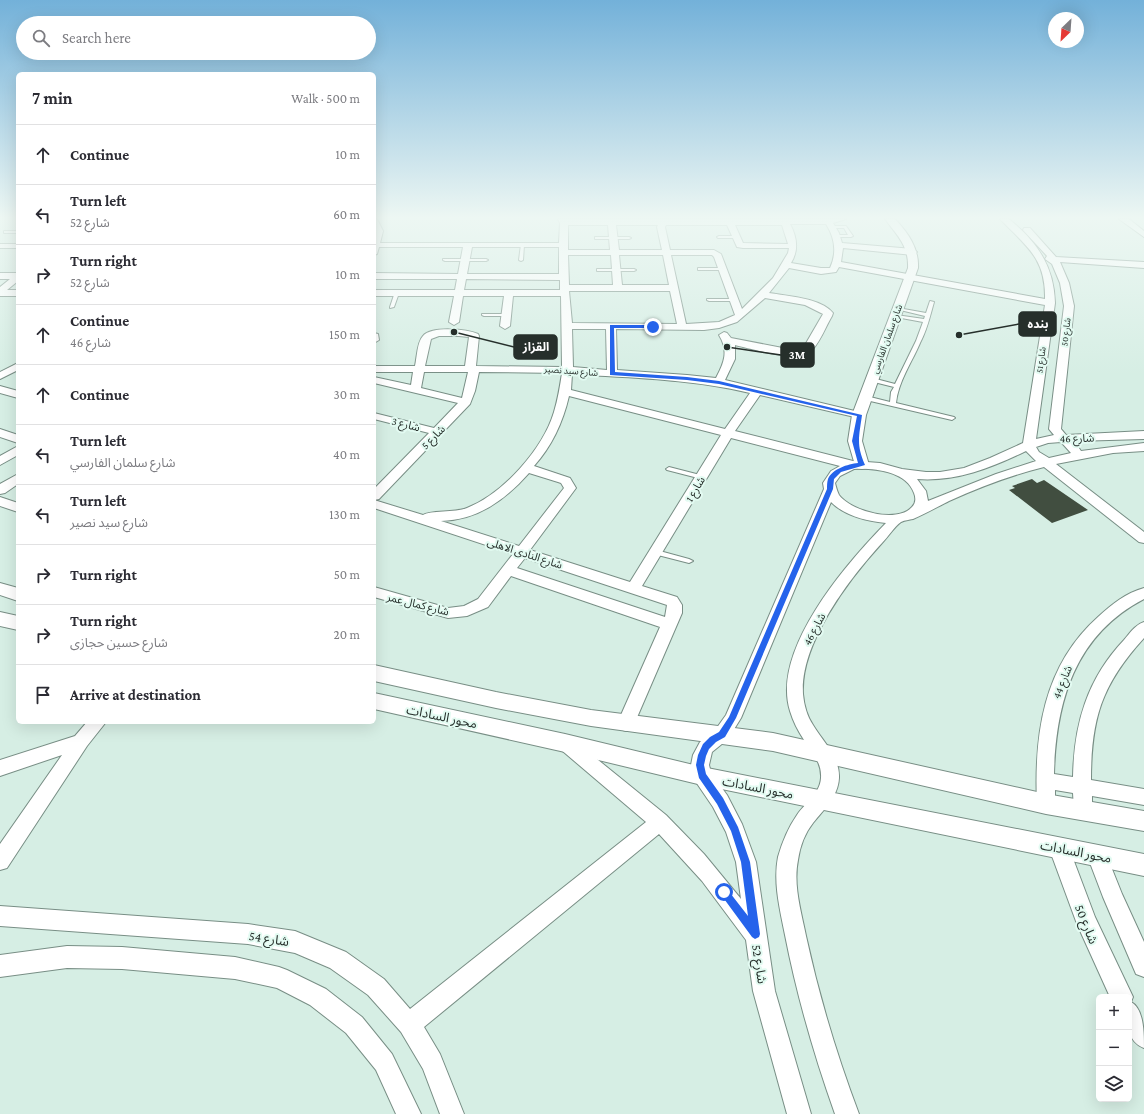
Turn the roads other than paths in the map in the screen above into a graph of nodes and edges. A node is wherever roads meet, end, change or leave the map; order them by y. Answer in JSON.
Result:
{"nodes":[{"id":1,"x":616,"y":270,"type":"edge"},
{"id":2,"x":463,"y":271,"type":"edge"},
{"id":3,"x":564,"y":271,"type":"edge"},
{"id":4,"x":670,"y":271,"type":"edge"},
{"id":5,"x":724,"y":271,"type":"edge"},
{"id":6,"x":781,"y":271,"type":"edge"},
{"id":7,"x":875,"y":271,"type":"edge"},
{"id":8,"x":911,"y":271,"type":"edge"},
{"id":9,"x":1045,"y":271,"type":"edge"},
{"id":10,"x":1061,"y":271,"type":"edge"},
{"id":11,"x":0,"y":276,"type":"edge"},
{"id":12,"x":16,"y":276,"type":"edge"},
{"id":13,"x":376,"y":276,"type":"edge"},
{"id":14,"x":462,"y":277,"type":"junction"},
{"id":15,"x":909,"y":277,"type":"junction"},
{"id":16,"x":16,"y":278,"type":"edge"},
{"id":17,"x":564,"y":286,"type":"junction"},
{"id":18,"x":618,"y":288,"type":"junction"},
{"id":19,"x":674,"y":288,"type":"junction"},
{"id":20,"x":0,"y":292,"type":"edge"},
{"id":21,"x":16,"y":293,"type":"edge"},
{"id":22,"x":376,"y":293,"type":"edge"},
{"id":23,"x":397,"y":293,"type":"junction"},
{"id":24,"x":459,"y":293,"type":"junction"},
{"id":25,"x":509,"y":293,"type":"junction"},
{"id":26,"x":763,"y":295,"type":"junction"},
{"id":27,"x":709,"y":300,"type":"dead end"},
{"id":28,"x":734,"y":300,"type":"junction"},
{"id":29,"x":932,"y":302,"type":"dead end"},
{"id":30,"x":1050,"y":303,"type":"junction"},
{"id":31,"x":392,"y":307,"type":"dead end"},
{"id":32,"x":897,"y":312,"type":"junction"},
{"id":33,"x":484,"y":315,"type":"dead end"},
{"id":34,"x":506,"y":315,"type":"junction"},
{"id":35,"x":928,"y":315,"type":"junction"},
{"id":36,"x":740,"y":316,"type":"junction"},
{"id":37,"x":926,"y":321,"type":"junction"},
{"id":38,"x":454,"y":322,"type":"dead end"},
{"id":39,"x":505,"y":326,"type":"dead end"},
{"id":40,"x":568,"y":326,"type":"junction"},
{"id":41,"x":611,"y":326,"type":"junction"},
{"id":42,"x":714,"y":326,"type":"junction"},
{"id":43,"x":682,"y":327,"type":"junction"},
{"id":44,"x":729,"y":341,"type":"junction"},
{"id":45,"x":16,"y":367,"type":"edge"},
{"id":46,"x":420,"y":368,"type":"junction"},
{"id":47,"x":376,"y":369,"type":"edge"},
{"id":48,"x":472,"y":369,"type":"junction"},
{"id":49,"x":567,"y":370,"type":"junction"},
{"id":50,"x":612,"y":374,"type":"junction"},
{"id":51,"x":0,"y":376,"type":"edge"},
{"id":52,"x":376,"y":380,"type":"edge"},
{"id":53,"x":872,"y":380,"type":"junction"},
{"id":54,"x":719,"y":382,"type":"junction"},
{"id":55,"x":897,"y":386,"type":"junction"},
{"id":56,"x":0,"y":389,"type":"edge"},
{"id":57,"x":415,"y":390,"type":"junction"},
{"id":58,"x":757,"y":391,"type":"junction"},
{"id":59,"x":566,"y":392,"type":"junction"},
{"id":60,"x":16,"y":394,"type":"edge"},
{"id":61,"x":866,"y":398,"type":"junction"},
{"id":62,"x":466,"y":402,"type":"junction"},
{"id":63,"x":893,"y":404,"type":"junction"},
{"id":64,"x":860,"y":415,"type":"junction"},
{"id":65,"x":376,"y":417,"type":"edge"},
{"id":66,"x":952,"y":418,"type":"dead end"},
{"id":67,"x":437,"y":432,"type":"junction"},
{"id":68,"x":729,"y":432,"type":"junction"},
{"id":69,"x":0,"y":433,"type":"edge"},
{"id":70,"x":1144,"y":435,"type":"edge"},
{"id":71,"x":16,"y":438,"type":"edge"},
{"id":72,"x":1062,"y":438,"type":"junction"},
{"id":73,"x":1029,"y":445,"type":"junction"},
{"id":74,"x":1144,"y":447,"type":"edge"},
{"id":75,"x":16,"y":451,"type":"edge"},
{"id":76,"x":1077,"y":454,"type":"junction"},
{"id":77,"x":0,"y":461,"type":"edge"},
{"id":78,"x":1045,"y":461,"type":"junction"},
{"id":79,"x":858,"y":465,"type":"junction"},
{"id":80,"x":527,"y":468,"type":"junction"},
{"id":81,"x":669,"y":469,"type":"dead end"},
{"id":82,"x":897,"y":472,"type":"junction"},
{"id":83,"x":702,"y":477,"type":"junction"},
{"id":84,"x":16,"y":479,"type":"edge"},
{"id":85,"x":830,"y":489,"type":"junction"},
{"id":86,"x":0,"y":490,"type":"edge"},
{"id":87,"x":376,"y":494,"type":"edge"},
{"id":88,"x":0,"y":501,"type":"edge"},
{"id":89,"x":376,"y":505,"type":"edge"},
{"id":90,"x":16,"y":507,"type":"edge"},
{"id":91,"x":917,"y":511,"type":"junction"},
{"id":92,"x":417,"y":518,"type":"junction"},
{"id":93,"x":897,"y":519,"type":"junction"},
{"id":94,"x":1144,"y":539,"type":"edge"},
{"id":95,"x":522,"y":552,"type":"junction"},
{"id":96,"x":656,"y":552,"type":"junction"},
{"id":97,"x":689,"y":561,"type":"dead end"},
{"id":98,"x":508,"y":570,"type":"junction"},
{"id":99,"x":634,"y":588,"type":"junction"},
{"id":100,"x":0,"y":589,"type":"edge"},
{"id":101,"x":376,"y":593,"type":"edge"},
{"id":102,"x":1144,"y":593,"type":"edge"},
{"id":103,"x":16,"y":594,"type":"edge"},
{"id":104,"x":0,"y":619,"type":"edge"},
{"id":105,"x":16,"y":623,"type":"edge"},
{"id":106,"x":669,"y":624,"type":"junction"},
{"id":107,"x":1144,"y":628,"type":"edge"},
{"id":108,"x":376,"y":674,"type":"edge"},
{"id":109,"x":376,"y":701,"type":"edge"},
{"id":110,"x":95,"y":724,"type":"edge"},
{"id":111,"x":626,"y":724,"type":"junction"},
{"id":112,"x":722,"y":734,"type":"junction"},
{"id":113,"x":81,"y":741,"type":"junction"},
{"id":114,"x":565,"y":743,"type":"junction"},
{"id":115,"x":825,"y":756,"type":"junction"},
{"id":116,"x":0,"y":768,"type":"edge"},
{"id":117,"x":702,"y":776,"type":"junction"},
{"id":118,"x":1045,"y":780,"type":"junction"},
{"id":119,"x":1081,"y":787,"type":"junction"},
{"id":120,"x":1144,"y":797,"type":"edge"},
{"id":121,"x":823,"y":800,"type":"junction"},
{"id":122,"x":1046,"y":804,"type":"junction"},
{"id":123,"x":1083,"y":810,"type":"junction"},
{"id":124,"x":1144,"y":821,"type":"edge"},
{"id":125,"x":660,"y":822,"type":"junction"},
{"id":126,"x":1059,"y":848,"type":"junction"},
{"id":127,"x":1097,"y":855,"type":"junction"},
{"id":128,"x":1,"y":857,"type":"edge"},
{"id":129,"x":1144,"y":865,"type":"edge"},
{"id":130,"x":0,"y":916,"type":"edge"},
{"id":131,"x":755,"y":934,"type":"junction"},
{"id":132,"x":0,"y":966,"type":"edge"},
{"id":133,"x":1144,"y":966,"type":"edge"},
{"id":134,"x":1120,"y":994,"type":"edge"},
{"id":135,"x":1132,"y":1017,"type":"edge"},
{"id":136,"x":409,"y":1024,"type":"junction"},
{"id":137,"x":1144,"y":1037,"type":"edge"},
{"id":138,"x":409,"y":1114,"type":"edge"},
{"id":139,"x":452,"y":1114,"type":"edge"},
{"id":140,"x":799,"y":1114,"type":"edge"},
{"id":141,"x":846,"y":1114,"type":"edge"}],
"edges":[{"from":1,"to":18,"type":"street"},
{"from":2,"to":14,"type":"street"},
{"from":3,"to":17,"type":"street"},
{"from":4,"to":19,"type":"street"},
{"from":5,"to":28,"type":"street"},
{"from":6,"to":26,"type":"street"},
{"from":7,"to":15,"type":"street"},
{"from":8,"to":15,"type":"street","name":"شارع سلمان الفارسي"},
{"from":9,"to":30,"type":"street","name":"شارع 51"},
{"from":10,"to":72,"type":"street","name":"شارع 50"},
{"from":11,"to":12,"type":"street"},
{"from":13,"to":14,"type":"street"},
{"from":14,"to":17,"type":"street"},
{"from":14,"to":24,"type":"street"},
{"from":15,"to":30,"type":"street"},
{"from":15,"to":32,"type":"street","name":"شارع سلمان الفارسي"},
{"from":16,"to":20,"type":"street"},
{"from":17,"to":18,"type":"street"},
{"from":17,"to":25,"type":"street"},
{"from":17,"to":40,"type":"street"},
{"from":18,"to":19,"type":"street"},
{"from":19,"to":43,"type":"street"},
{"from":20,"to":21,"type":"street"},
{"from":22,"to":23,"type":"street"},
{"from":23,"to":24,"type":"street"},
{"from":23,"to":31,"type":"lane"},
{"from":24,"to":25,"type":"street"},
{"from":24,"to":38,"type":"street"},
{"from":25,"to":34,"type":"street"},
{"from":26,"to":36,"type":"street"},
{"from":26,"to":44,"type":"street"},
{"from":27,"to":28,"type":"lane"},
{"from":28,"to":36,"type":"street"},
{"from":29,"to":35,"type":"lane"},
{"from":30,"to":73,"type":"street","name":"شارع 51"},
{"from":32,"to":35,"type":"lane"},
{"from":32,"to":37,"type":"lane"},
{"from":32,"to":53,"type":"street","name":"شارع سلمان الفارسي"},
{"from":33,"to":34,"type":"lane"},
{"from":34,"to":39,"type":"street"},
{"from":35,"to":37,"type":"lane"},
{"from":36,"to":42,"type":"street"},
{"from":37,"to":55,"type":"lane"},
{"from":40,"to":41,"type":"street"},
{"from":40,"to":49,"type":"street"},
{"from":41,"to":43,"type":"street"},
{"from":41,"to":50,"type":"street"},
{"from":42,"to":43,"type":"street"},
{"from":42,"to":44,"type":"street"},
{"from":44,"to":54,"type":"street"},
{"from":45,"to":51,"type":"street"},
{"from":46,"to":47,"type":"street","name":"شارع سيد نصير"},
{"from":46,"to":48,"type":"street","name":"شارع سيد نصير"},
{"from":46,"to":48,"type":"street","name":"شارع 5"},
{"from":46,"to":57,"type":"street"},
{"from":48,"to":49,"type":"street","name":"شارع سيد نصير"},
{"from":48,"to":62,"type":"street","name":"شارع 5"},
{"from":49,"to":50,"type":"street","name":"شارع سيد نصير"},
{"from":49,"to":59,"type":"street"},
{"from":50,"to":54,"type":"street","name":"شارع سيد نصير"},
{"from":52,"to":57,"type":"street"},
{"from":53,"to":55,"type":"lane"},
{"from":53,"to":61,"type":"street","name":"شارع سلمان الفارسي"},
{"from":54,"to":58,"type":"street","name":"شارع سيد نصير"},
{"from":55,"to":63,"type":"lane"},
{"from":56,"to":60,"type":"street"},
{"from":57,"to":62,"type":"street"},
{"from":58,"to":64,"type":"street","name":"شارع سيد نصير"},
{"from":58,"to":68,"type":"street","name":"شارع 1"},
{"from":59,"to":68,"type":"street","name":"شارع 46"},
{"from":59,"to":80,"type":"street"},
{"from":61,"to":63,"type":"lane"},
{"from":61,"to":64,"type":"street","name":"شارع سلمان الفارسي"},
{"from":62,"to":67,"type":"street","name":"شارع 5"},
{"from":63,"to":66,"type":"lane"},
{"from":64,"to":79,"type":"street","name":"شارع سلمان الفارسي"},
{"from":65,"to":67,"type":"street","name":"شارع 3"},
{"from":67,"to":87,"type":"street","name":"شارع 5"},
{"from":68,"to":79,"type":"street","name":"شارع 46"},
{"from":68,"to":83,"type":"street","name":"شارع 1"},
{"from":69,"to":71,"type":"street"},
{"from":70,"to":72,"type":"street","name":"شارع 46"},
{"from":72,"to":73,"type":"street","name":"شارع 46"},
{"from":72,"to":76,"type":"street","name":"شارع 50"},
{"from":73,"to":78,"type":"street"},
{"from":73,"to":82,"type":"street","name":"شارع 46"},
{"from":74,"to":76,"type":"street","name":"شارع 46"},
{"from":75,"to":77,"type":"street"},
{"from":76,"to":78,"type":"street","name":"شارع 46"},
{"from":78,"to":91,"type":"street","name":"شارع 46"},
{"from":78,"to":94,"type":"street"},
{"from":79,"to":82,"type":"street","name":"شارع 46"},
{"from":79,"to":85,"type":"street"},
{"from":80,"to":92,"type":"street"},
{"from":80,"to":95,"type":"street","name":"شارع كمال عمر"},
{"from":81,"to":83,"type":"lane"},
{"from":82,"to":91,"type":"street"},
{"from":83,"to":96,"type":"street","name":"شارع 1"},
{"from":84,"to":86,"type":"street"},
{"from":85,"to":93,"type":"street"},
{"from":85,"to":112,"type":"street"},
{"from":88,"to":90,"type":"street"},
{"from":89,"to":92,"type":"street","name":"شارع النادى الاهلى"},
{"from":91,"to":93,"type":"street","name":"شارع 46"},
{"from":92,"to":95,"type":"street","name":"شارع النادى الاهلى"},
{"from":93,"to":115,"type":"street","name":"شارع 46"},
{"from":95,"to":98,"type":"street","name":"شارع كمال عمر"},
{"from":95,"to":99,"type":"street","name":"شارع النادى الاهلى"},
{"from":96,"to":97,"type":"lane"},
{"from":96,"to":99,"type":"street","name":"شارع 1"},
{"from":98,"to":101,"type":"street","name":"شارع كمال عمر"},
{"from":98,"to":106,"type":"street"},
{"from":99,"to":106,"type":"street","name":"شارع النادى الاهلى"},
{"from":100,"to":103,"type":"street"},
{"from":102,"to":118,"type":"street","name":"شارع 44"},
{"from":104,"to":105,"type":"street"},
{"from":106,"to":111,"type":"street"},
{"from":107,"to":119,"type":"street"},
{"from":108,"to":111,"type":"street"},
{"from":109,"to":114,"type":"street","name":"محور السادات"},
{"from":110,"to":113,"type":"street"},
{"from":111,"to":112,"type":"street"},
{"from":112,"to":115,"type":"street"},
{"from":112,"to":117,"type":"street"},
{"from":113,"to":116,"type":"street"},
{"from":113,"to":128,"type":"street"},
{"from":114,"to":117,"type":"street","name":"محور السادات"},
{"from":114,"to":125,"type":"street"},
{"from":115,"to":121,"type":"street"},
{"from":115,"to":122,"type":"street"},
{"from":117,"to":121,"type":"street","name":"محور السادات"},
{"from":117,"to":131,"type":"street","name":"شارع 52"},
{"from":118,"to":119,"type":"street"},
{"from":118,"to":122,"type":"street","name":"شارع 44"},
{"from":119,"to":120,"type":"street"},
{"from":119,"to":123,"type":"street"},
{"from":121,"to":126,"type":"street","name":"محور السادات"},
{"from":121,"to":141,"type":"street"},
{"from":122,"to":123,"type":"street"},
{"from":123,"to":124,"type":"street"},
{"from":125,"to":131,"type":"street"},
{"from":125,"to":136,"type":"street"},
{"from":126,"to":127,"type":"street","name":"محور السادات"},
{"from":126,"to":134,"type":"street","name":"شارع 50"},
{"from":127,"to":129,"type":"street","name":"محور السادات"},
{"from":127,"to":133,"type":"street"},
{"from":130,"to":136,"type":"street","name":"شارع 54"},
{"from":131,"to":140,"type":"street","name":"شارع 52"},
{"from":132,"to":138,"type":"street"},
{"from":135,"to":137,"type":"street"},
{"from":136,"to":139,"type":"street","name":"شارع 54"}]}
